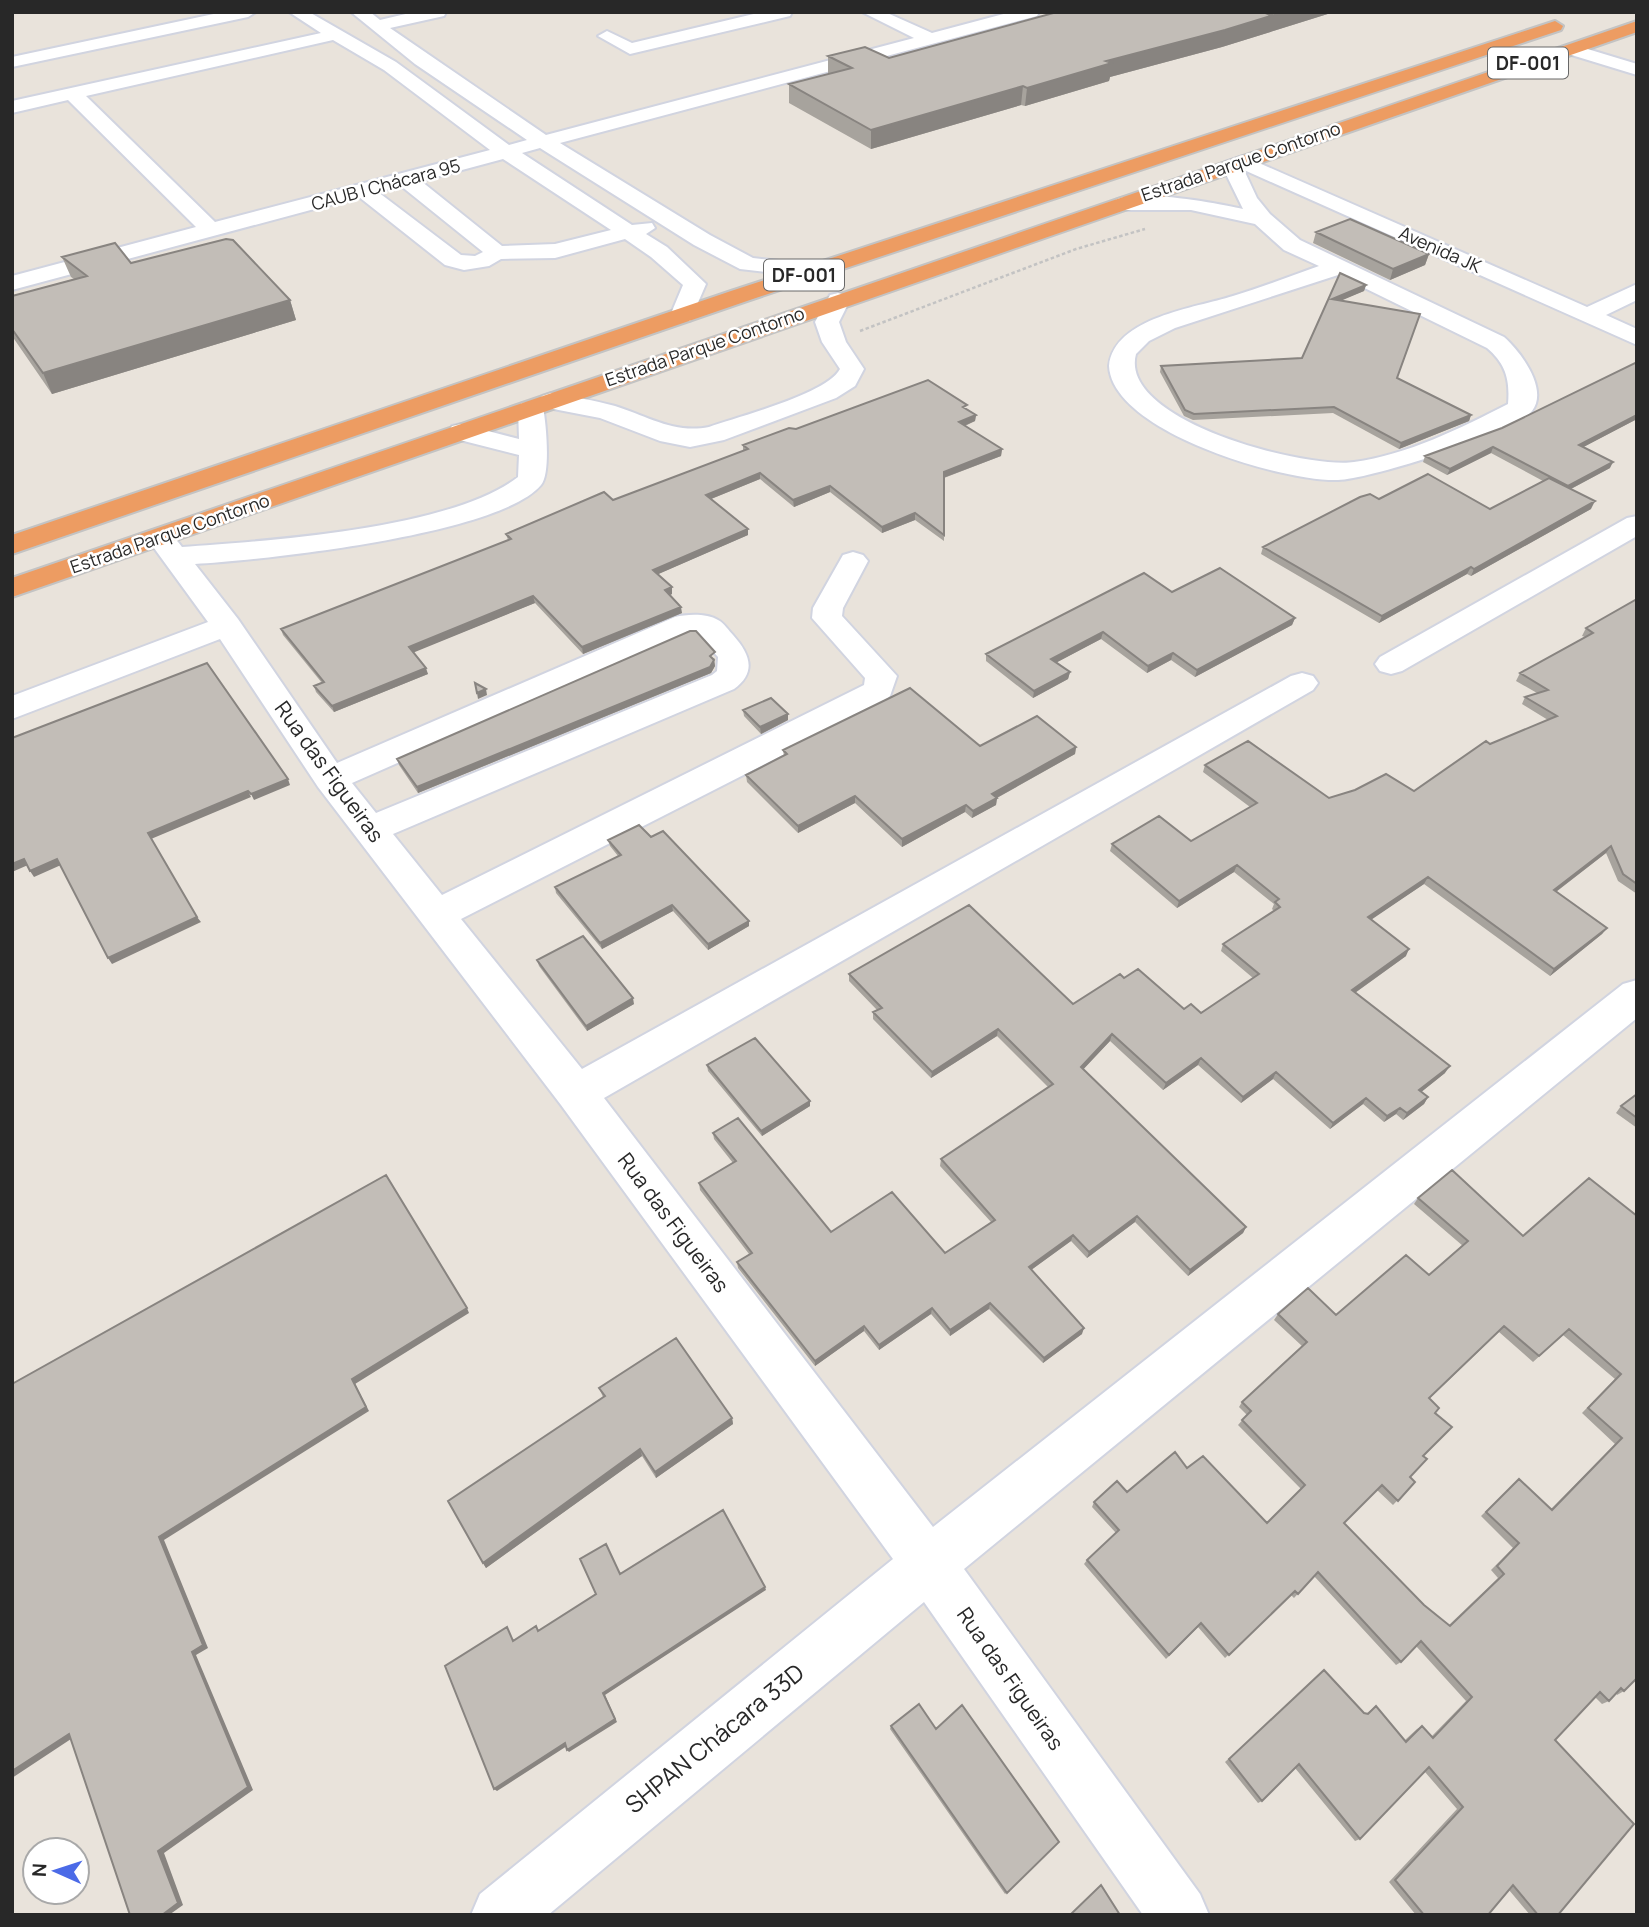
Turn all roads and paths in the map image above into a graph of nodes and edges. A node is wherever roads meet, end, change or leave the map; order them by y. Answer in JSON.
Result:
{"nodes":[{"id":1,"x":163,"y":12,"type":"edge"},
{"id":2,"x":248,"y":12,"type":"edge"},
{"id":3,"x":297,"y":12,"type":"edge"},
{"id":4,"x":359,"y":12,"type":"edge"},
{"id":5,"x":438,"y":12,"type":"edge"},
{"id":6,"x":784,"y":12,"type":"edge"},
{"id":7,"x":870,"y":12,"type":"edge"},
{"id":8,"x":1031,"y":12,"type":"edge"},
{"id":9,"x":135,"y":18,"type":"dead end"},
{"id":10,"x":1571,"y":21,"type":"dead end"},
{"id":11,"x":375,"y":26,"type":"junction"},
{"id":12,"x":1637,"y":26,"type":"edge"},
{"id":13,"x":632,"y":30,"type":"dead end"},
{"id":14,"x":334,"y":35,"type":"junction"},
{"id":15,"x":931,"y":39,"type":"junction"},
{"id":16,"x":1572,"y":49,"type":"junction"},
{"id":17,"x":421,"y":60,"type":"junction"},
{"id":18,"x":12,"y":62,"type":"edge"},
{"id":19,"x":390,"y":66,"type":"junction"},
{"id":20,"x":1637,"y":70,"type":"edge"},
{"id":21,"x":72,"y":93,"type":"junction"},
{"id":22,"x":12,"y":107,"type":"edge"},
{"id":23,"x":542,"y":141,"type":"junction"},
{"id":24,"x":496,"y":154,"type":"junction"},
{"id":25,"x":1237,"y":164,"type":"junction"},
{"id":26,"x":408,"y":180,"type":"junction"},
{"id":27,"x":364,"y":191,"type":"junction"},
{"id":28,"x":1121,"y":204,"type":"junction"},
{"id":29,"x":1262,"y":219,"type":"junction"},
{"id":30,"x":670,"y":220,"type":"junction"},
{"id":31,"x":1153,"y":226,"type":"dead end"},
{"id":32,"x":212,"y":231,"type":"junction"},
{"id":33,"x":628,"y":233,"type":"junction"},
{"id":34,"x":599,"y":240,"type":"junction"},
{"id":35,"x":702,"y":240,"type":"junction"},
{"id":36,"x":659,"y":252,"type":"junction"},
{"id":37,"x":495,"y":253,"type":"junction"},
{"id":38,"x":1338,"y":267,"type":"junction"},
{"id":39,"x":816,"y":271,"type":"junction"},
{"id":40,"x":12,"y":283,"type":"edge"},
{"id":41,"x":1637,"y":291,"type":"edge"},
{"id":42,"x":838,"y":300,"type":"junction"},
{"id":43,"x":682,"y":316,"type":"junction"},
{"id":44,"x":1587,"y":316,"type":"junction"},
{"id":45,"x":1637,"y":338,"type":"edge"},
{"id":46,"x":834,"y":342,"type":"junction"},
{"id":47,"x":541,"y":404,"type":"junction"},
{"id":48,"x":461,"y":432,"type":"junction"},
{"id":49,"x":531,"y":450,"type":"junction"},
{"id":50,"x":1637,"y":524,"type":"edge"},
{"id":51,"x":163,"y":530,"type":"junction"},
{"id":52,"x":12,"y":545,"type":"edge"},
{"id":53,"x":853,"y":561,"type":"dead end"},
{"id":54,"x":12,"y":588,"type":"edge"},
{"id":55,"x":227,"y":626,"type":"junction"},
{"id":56,"x":1391,"y":664,"type":"dead end"},
{"id":57,"x":1302,"y":683,"type":"dead end"},
{"id":58,"x":12,"y":708,"type":"edge"},
{"id":59,"x":330,"y":779,"type":"junction"},
{"id":60,"x":370,"y":830,"type":"junction"},
{"id":61,"x":436,"y":915,"type":"junction"},
{"id":62,"x":1637,"y":995,"type":"edge"},
{"id":63,"x":576,"y":1093,"type":"junction"},
{"id":64,"x":929,"y":1564,"type":"junction"},
{"id":65,"x":501,"y":1915,"type":"edge"},
{"id":66,"x":1179,"y":1915,"type":"edge"}],
"edges":[{"from":1,"to":9,"type":"street"},
{"from":2,"to":18,"type":"street"},
{"from":3,"to":14,"type":"street"},
{"from":4,"to":11,"type":"street"},
{"from":5,"to":11,"type":"street"},
{"from":6,"to":13,"type":"street"},
{"from":7,"to":15,"type":"street"},
{"from":8,"to":15,"type":"street","name":"CAUB I Chácara 95"},
{"from":10,"to":39,"type":"highway","name":"Estrada Parque Contorno","number":"DF-001"},
{"from":11,"to":17,"type":"street"},
{"from":12,"to":16,"type":"highway","name":"Estrada Parque Contorno","number":"DF-001"},
{"from":14,"to":19,"type":"street"},
{"from":14,"to":21,"type":"street"},
{"from":15,"to":23,"type":"street","name":"CAUB I Chácara 95"},
{"from":16,"to":20,"type":"street"},
{"from":16,"to":25,"type":"highway","name":"Estrada Parque Contorno","number":"DF-001"},
{"from":17,"to":19,"type":"street"},
{"from":17,"to":23,"type":"street"},
{"from":19,"to":24,"type":"street"},
{"from":21,"to":22,"type":"street"},
{"from":21,"to":32,"type":"street"},
{"from":23,"to":24,"type":"street","name":"CAUB I Chácara 95"},
{"from":23,"to":30,"type":"street"},
{"from":24,"to":26,"type":"street","name":"CAUB I Chácara 95"},
{"from":24,"to":33,"type":"street"},
{"from":24,"to":34,"type":"street"},
{"from":25,"to":28,"type":"highway","name":"Estrada Parque Contorno","number":"DF-001"},
{"from":25,"to":29,"type":"street"},
{"from":25,"to":44,"type":"street","name":"Avenida JK"},
{"from":26,"to":27,"type":"street","name":"CAUB I Chácara 95"},
{"from":26,"to":37,"type":"street"},
{"from":27,"to":32,"type":"street","name":"CAUB I Chácara 95"},
{"from":27,"to":37,"type":"street"},
{"from":28,"to":29,"type":"street"},
{"from":28,"to":42,"type":"highway","name":"Estrada Parque Contorno","number":"DF-001"},
{"from":29,"to":38,"type":"street"},
{"from":30,"to":33,"type":"street"},
{"from":30,"to":35,"type":"street"},
{"from":31,"to":46,"type":"path"},
{"from":32,"to":40,"type":"street","name":"CAUB I Chácara 95"},
{"from":33,"to":34,"type":"street"},
{"from":33,"to":36,"type":"street"},
{"from":34,"to":37,"type":"street"},
{"from":35,"to":36,"type":"street"},
{"from":35,"to":39,"type":"street"},
{"from":36,"to":43,"type":"street"},
{"from":38,"to":38,"type":"street"},
{"from":39,"to":43,"type":"highway","name":"Estrada Parque Contorno","number":"DF-001"},
{"from":41,"to":44,"type":"street"},
{"from":42,"to":46,"type":"street"},
{"from":42,"to":47,"type":"highway","name":"Estrada Parque Contorno","number":"DF-001"},
{"from":43,"to":51,"type":"highway","name":"Estrada Parque Contorno","number":"DF-001"},
{"from":44,"to":45,"type":"street","name":"Avenida JK"},
{"from":46,"to":47,"type":"street"},
{"from":47,"to":48,"type":"highway","name":"Estrada Parque Contorno","number":"DF-001"},
{"from":47,"to":49,"type":"street"},
{"from":48,"to":49,"type":"street"},
{"from":48,"to":51,"type":"highway","name":"Estrada Parque Contorno","number":"DF-001"},
{"from":49,"to":51,"type":"street"},
{"from":50,"to":56,"type":"street"},
{"from":51,"to":52,"type":"highway","name":"Estrada Parque Contorno","number":"DF-001"},
{"from":51,"to":54,"type":"highway","name":"Estrada Parque Contorno","number":"DF-001"},
{"from":51,"to":55,"type":"street","name":"Rua das Figueiras"},
{"from":53,"to":61,"type":"street"},
{"from":55,"to":58,"type":"street"},
{"from":55,"to":59,"type":"street","name":"Rua das Figueiras"},
{"from":57,"to":63,"type":"street"},
{"from":59,"to":60,"type":"street","name":"Rua das Figueiras"},
{"from":59,"to":60,"type":"street"},
{"from":60,"to":61,"type":"street","name":"Rua das Figueiras"},
{"from":61,"to":63,"type":"street","name":"Rua das Figueiras"},
{"from":62,"to":64,"type":"street","name":"SHPAN Chácara 33D"},
{"from":63,"to":64,"type":"street","name":"Rua das Figueiras"},
{"from":64,"to":65,"type":"street","name":"SHPAN Chácara 33D"},
{"from":64,"to":66,"type":"street","name":"Rua das Figueiras"}]}
